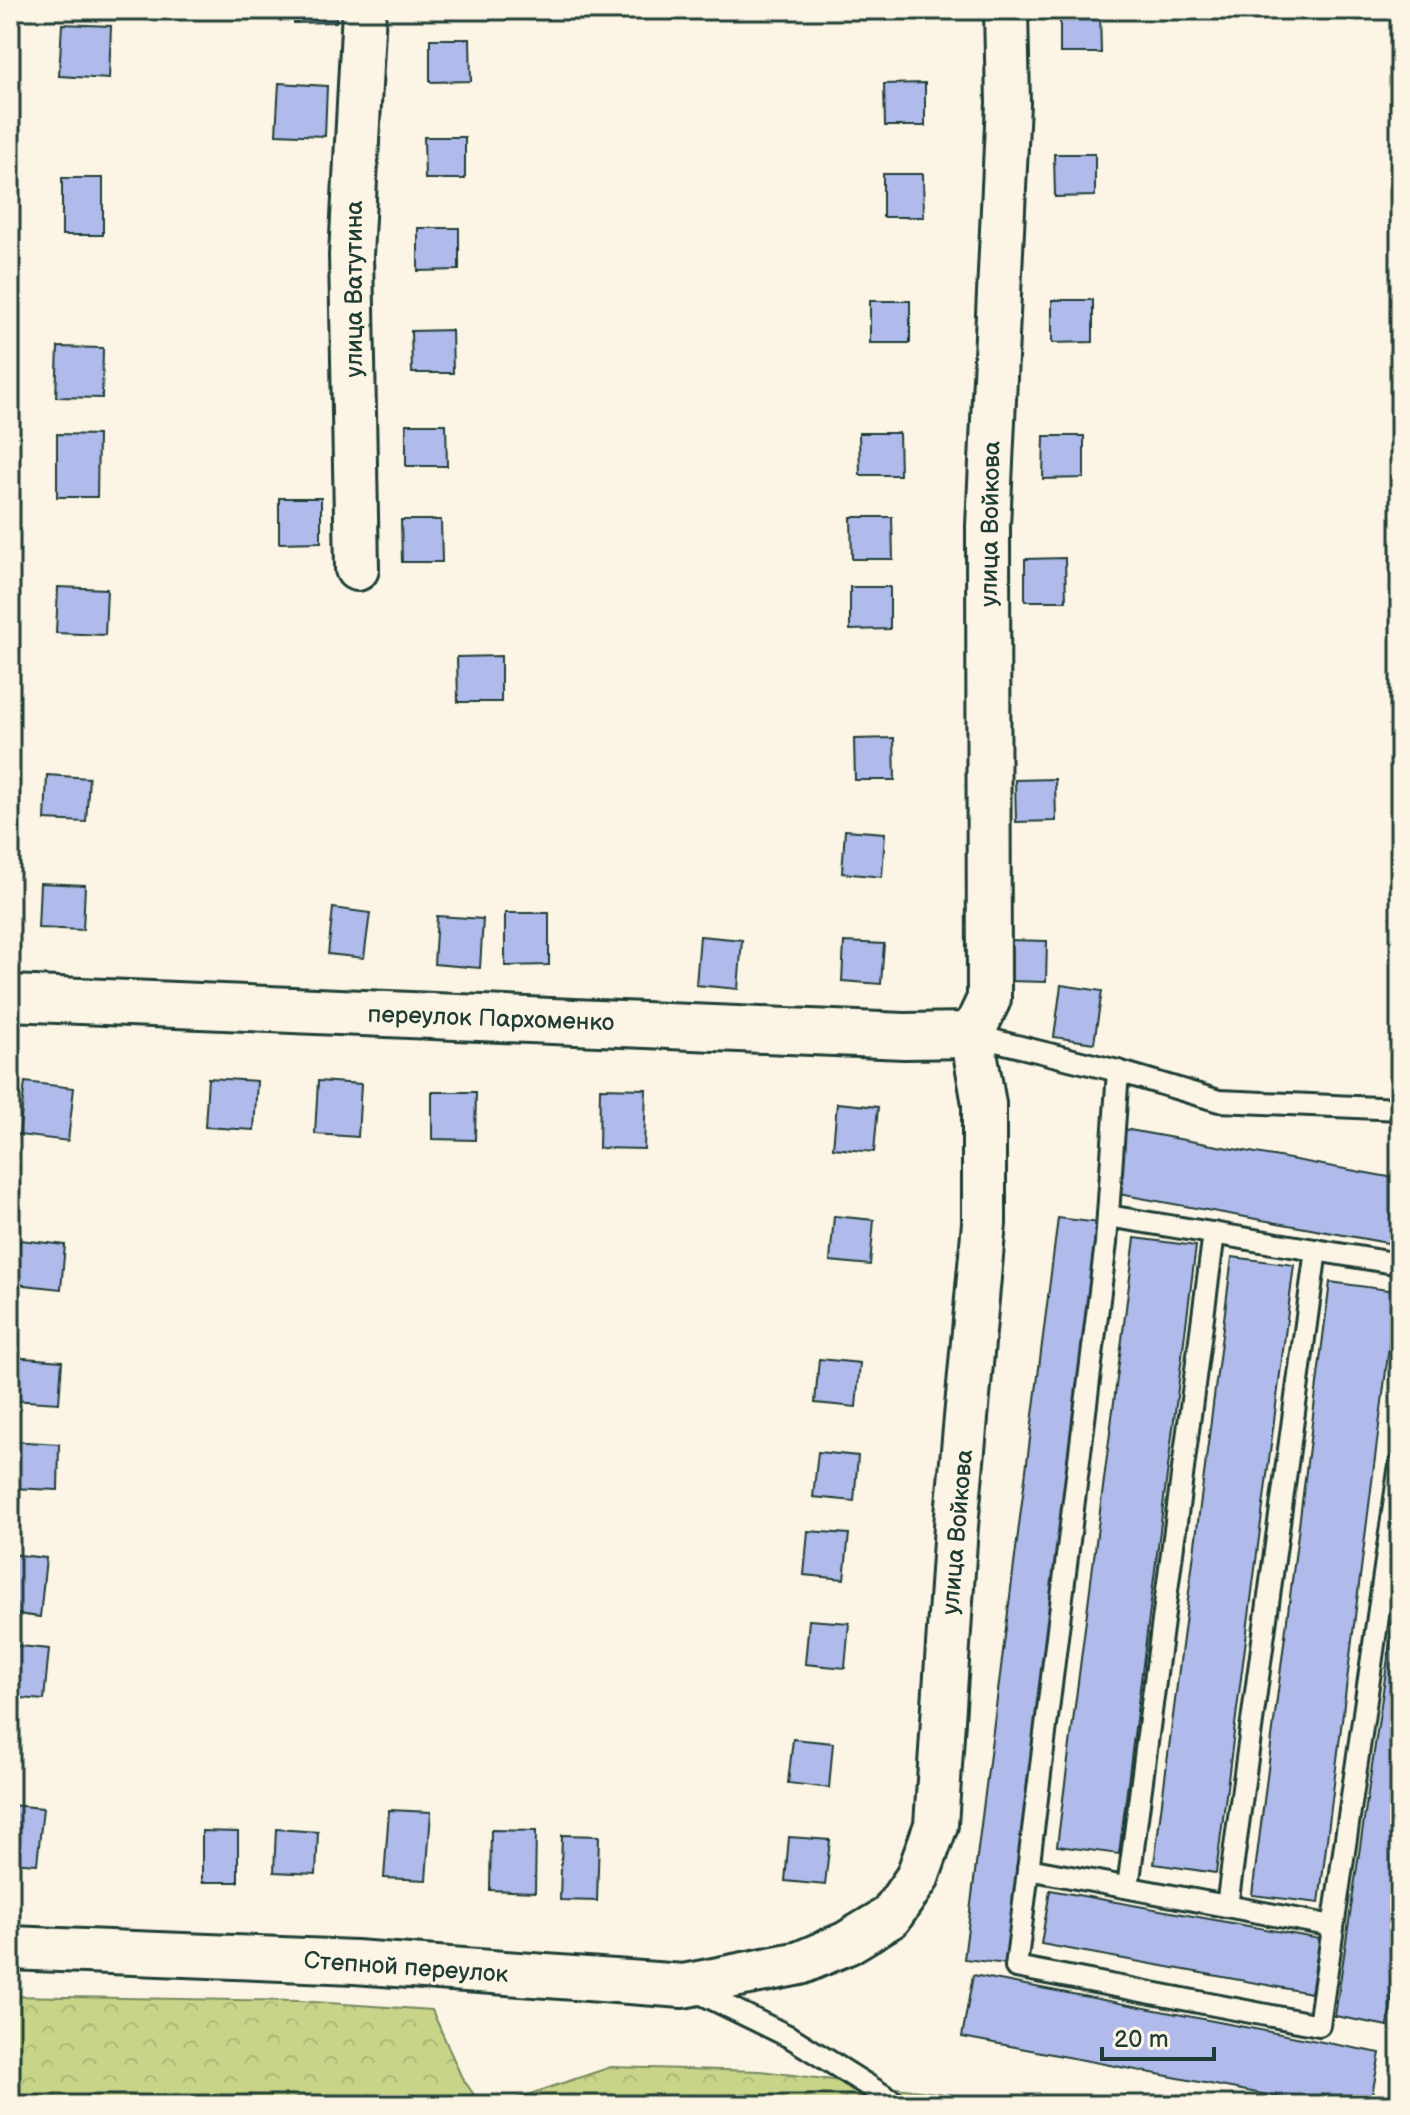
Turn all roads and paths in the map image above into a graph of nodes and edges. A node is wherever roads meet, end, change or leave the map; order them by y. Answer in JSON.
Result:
{"nodes":[{"id":1,"x":364,"y":10,"type":"edge"},
{"id":2,"x":1006,"y":10,"type":"edge"},
{"id":3,"x":357,"y":569,"type":"dead end"},
{"id":4,"x":10,"y":998,"type":"edge"},
{"id":5,"x":972,"y":1035,"type":"junction"},
{"id":6,"x":1118,"y":1071,"type":"junction"},
{"id":7,"x":1400,"y":1109,"type":"edge"},
{"id":8,"x":1108,"y":1216,"type":"junction"},
{"id":9,"x":1214,"y":1233,"type":"junction"},
{"id":10,"x":1316,"y":1250,"type":"junction"},
{"id":11,"x":1400,"y":1264,"type":"edge"},
{"id":12,"x":1400,"y":1464,"type":"edge"},
{"id":13,"x":1028,"y":1869,"type":"junction"},
{"id":14,"x":1128,"y":1887,"type":"junction"},
{"id":15,"x":1227,"y":1906,"type":"junction"},
{"id":16,"x":1333,"y":1926,"type":"junction"},
{"id":17,"x":10,"y":1948,"type":"edge"},
{"id":18,"x":800,"y":1963,"type":"joint"},
{"id":19,"x":683,"y":1986,"type":"junction"},
{"id":20,"x":899,"y":2105,"type":"edge"}],
"edges":[{"from":1,"to":3,"type":"street","name":"улица Ватутина"},
{"from":2,"to":5,"type":"street","name":"улица Войкова"},
{"from":4,"to":5,"type":"street","name":"переулок Пархоменко"},
{"from":5,"to":6,"type":"lane"},
{"from":5,"to":18,"type":"street","name":"улица Войкова"},
{"from":6,"to":7,"type":"lane"},
{"from":6,"to":8,"type":"lane"},
{"from":8,"to":9,"type":"lane"},
{"from":8,"to":13,"type":"lane"},
{"from":9,"to":10,"type":"lane"},
{"from":9,"to":14,"type":"lane"},
{"from":10,"to":11,"type":"lane"},
{"from":10,"to":15,"type":"lane"},
{"from":12,"to":16,"type":"lane"},
{"from":13,"to":14,"type":"lane"},
{"from":13,"to":16,"type":"lane"},
{"from":14,"to":15,"type":"lane"},
{"from":15,"to":16,"type":"lane"},
{"from":17,"to":19,"type":"street","name":"Степной переулок"},
{"from":18,"to":19,"type":"street","name":"Степной переулок"},
{"from":19,"to":20,"type":"lane"}]}
